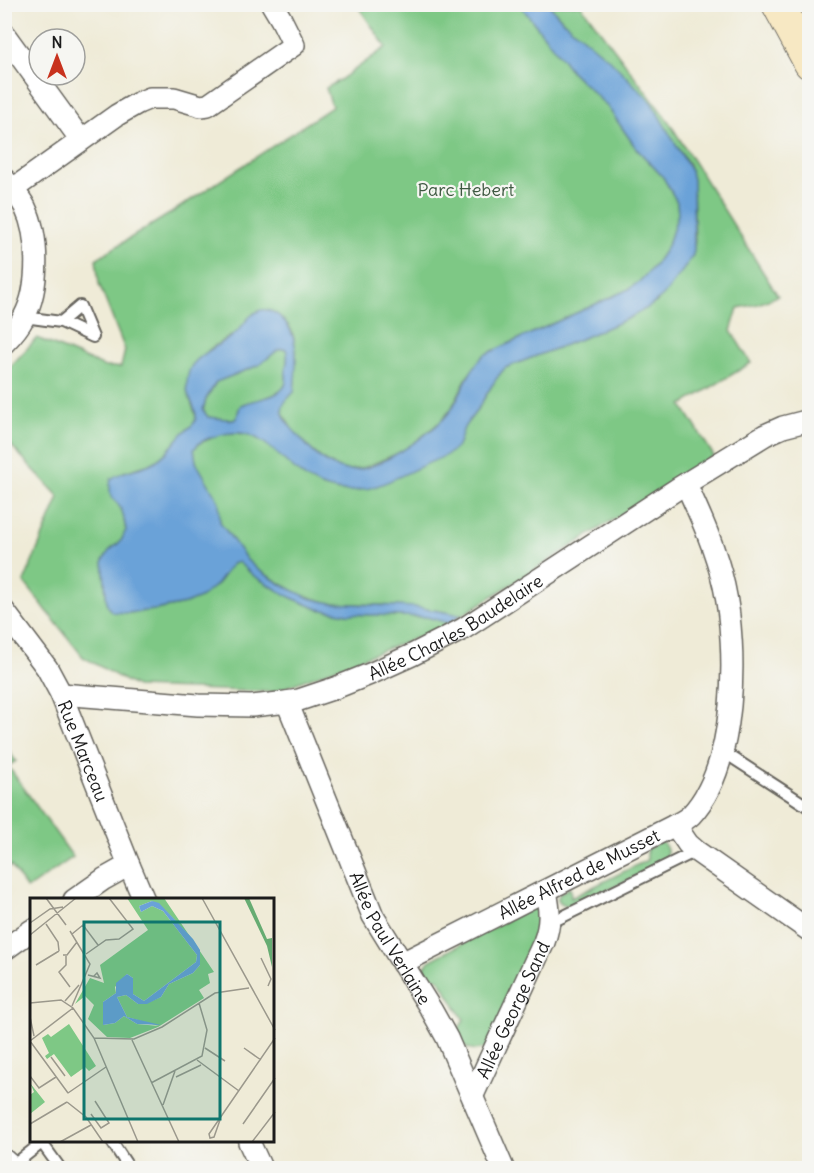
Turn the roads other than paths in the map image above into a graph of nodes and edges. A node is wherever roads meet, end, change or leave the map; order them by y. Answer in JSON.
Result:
{"nodes":[{"id":1,"x":272,"y":4,"type":"edge"},
{"id":2,"x":778,"y":4,"type":"edge"},
{"id":3,"x":4,"y":34,"type":"edge"},
{"id":4,"x":810,"y":63,"type":"edge"},
{"id":5,"x":81,"y":141,"type":"junction"},
{"id":6,"x":9,"y":184,"type":"edge"},
{"id":7,"x":24,"y":317,"type":"junction"},
{"id":8,"x":61,"y":322,"type":"dead end"},
{"id":9,"x":4,"y":343,"type":"edge"},
{"id":10,"x":810,"y":420,"type":"edge"},
{"id":11,"x":686,"y":484,"type":"junction"},
{"id":12,"x":4,"y":611,"type":"edge"},
{"id":13,"x":61,"y":694,"type":"junction"},
{"id":14,"x":288,"y":702,"type":"junction"},
{"id":15,"x":722,"y":751,"type":"junction"},
{"id":16,"x":810,"y":808,"type":"edge"},
{"id":17,"x":675,"y":825,"type":"junction"},
{"id":18,"x":696,"y":851,"type":"junction"},
{"id":19,"x":129,"y":865,"type":"junction"},
{"id":20,"x":546,"y":891,"type":"junction"},
{"id":21,"x":77,"y":898,"type":"edge"},
{"id":22,"x":143,"y":898,"type":"edge"},
{"id":23,"x":550,"y":923,"type":"junction"},
{"id":24,"x":30,"y":931,"type":"edge"},
{"id":25,"x":810,"y":931,"type":"edge"},
{"id":26,"x":4,"y":950,"type":"edge"},
{"id":27,"x":402,"y":963,"type":"junction"},
{"id":28,"x":473,"y":1095,"type":"junction"},
{"id":29,"x":41,"y":1143,"type":"edge"},
{"id":30,"x":43,"y":1143,"type":"edge"},
{"id":31,"x":113,"y":1143,"type":"edge"},
{"id":32,"x":249,"y":1143,"type":"edge"},
{"id":33,"x":9,"y":1165,"type":"edge"},
{"id":34,"x":60,"y":1168,"type":"edge"},
{"id":35,"x":129,"y":1168,"type":"edge"},
{"id":36,"x":261,"y":1168,"type":"edge"},
{"id":37,"x":504,"y":1168,"type":"edge"}],
"edges":[{"from":1,"to":5,"type":"street"},
{"from":2,"to":4,"type":"main road"},
{"from":3,"to":5,"type":"street"},
{"from":5,"to":6,"type":"street"},
{"from":6,"to":7,"type":"street"},
{"from":7,"to":8,"type":"lane"},
{"from":7,"to":9,"type":"street"},
{"from":10,"to":11,"type":"street","name":"Allée Charles Baudelaire"},
{"from":11,"to":14,"type":"street","name":"Allée Charles Baudelaire"},
{"from":11,"to":15,"type":"street","name":"Allée Alfred de Musset"},
{"from":12,"to":13,"type":"street","name":"Rue Marceau"},
{"from":13,"to":14,"type":"street","name":"Allée Charles Baudelaire"},
{"from":13,"to":19,"type":"street","name":"Rue Marceau"},
{"from":14,"to":27,"type":"street","name":"Allée Paul Verlaine"},
{"from":15,"to":16,"type":"lane"},
{"from":15,"to":17,"type":"street","name":"Allée Alfred de Musset"},
{"from":17,"to":18,"type":"street"},
{"from":17,"to":20,"type":"street","name":"Allée Alfred de Musset"},
{"from":18,"to":23,"type":"lane","name":"Allée George Sand"},
{"from":18,"to":25,"type":"street"},
{"from":19,"to":21,"type":"street"},
{"from":19,"to":22,"type":"street","name":"Rue Marceau"},
{"from":20,"to":23,"type":"street","name":"Allée George Sand"},
{"from":20,"to":27,"type":"street","name":"Allée Alfred de Musset"},
{"from":23,"to":28,"type":"street","name":"Allée George Sand"},
{"from":24,"to":26,"type":"street"},
{"from":27,"to":28,"type":"street","name":"Allée Paul Verlaine"},
{"from":28,"to":37,"type":"street","name":"Allée Paul Verlaine"},
{"from":29,"to":33,"type":"lane"},
{"from":30,"to":34,"type":"lane"},
{"from":31,"to":35,"type":"lane"},
{"from":32,"to":36,"type":"street"}]}
